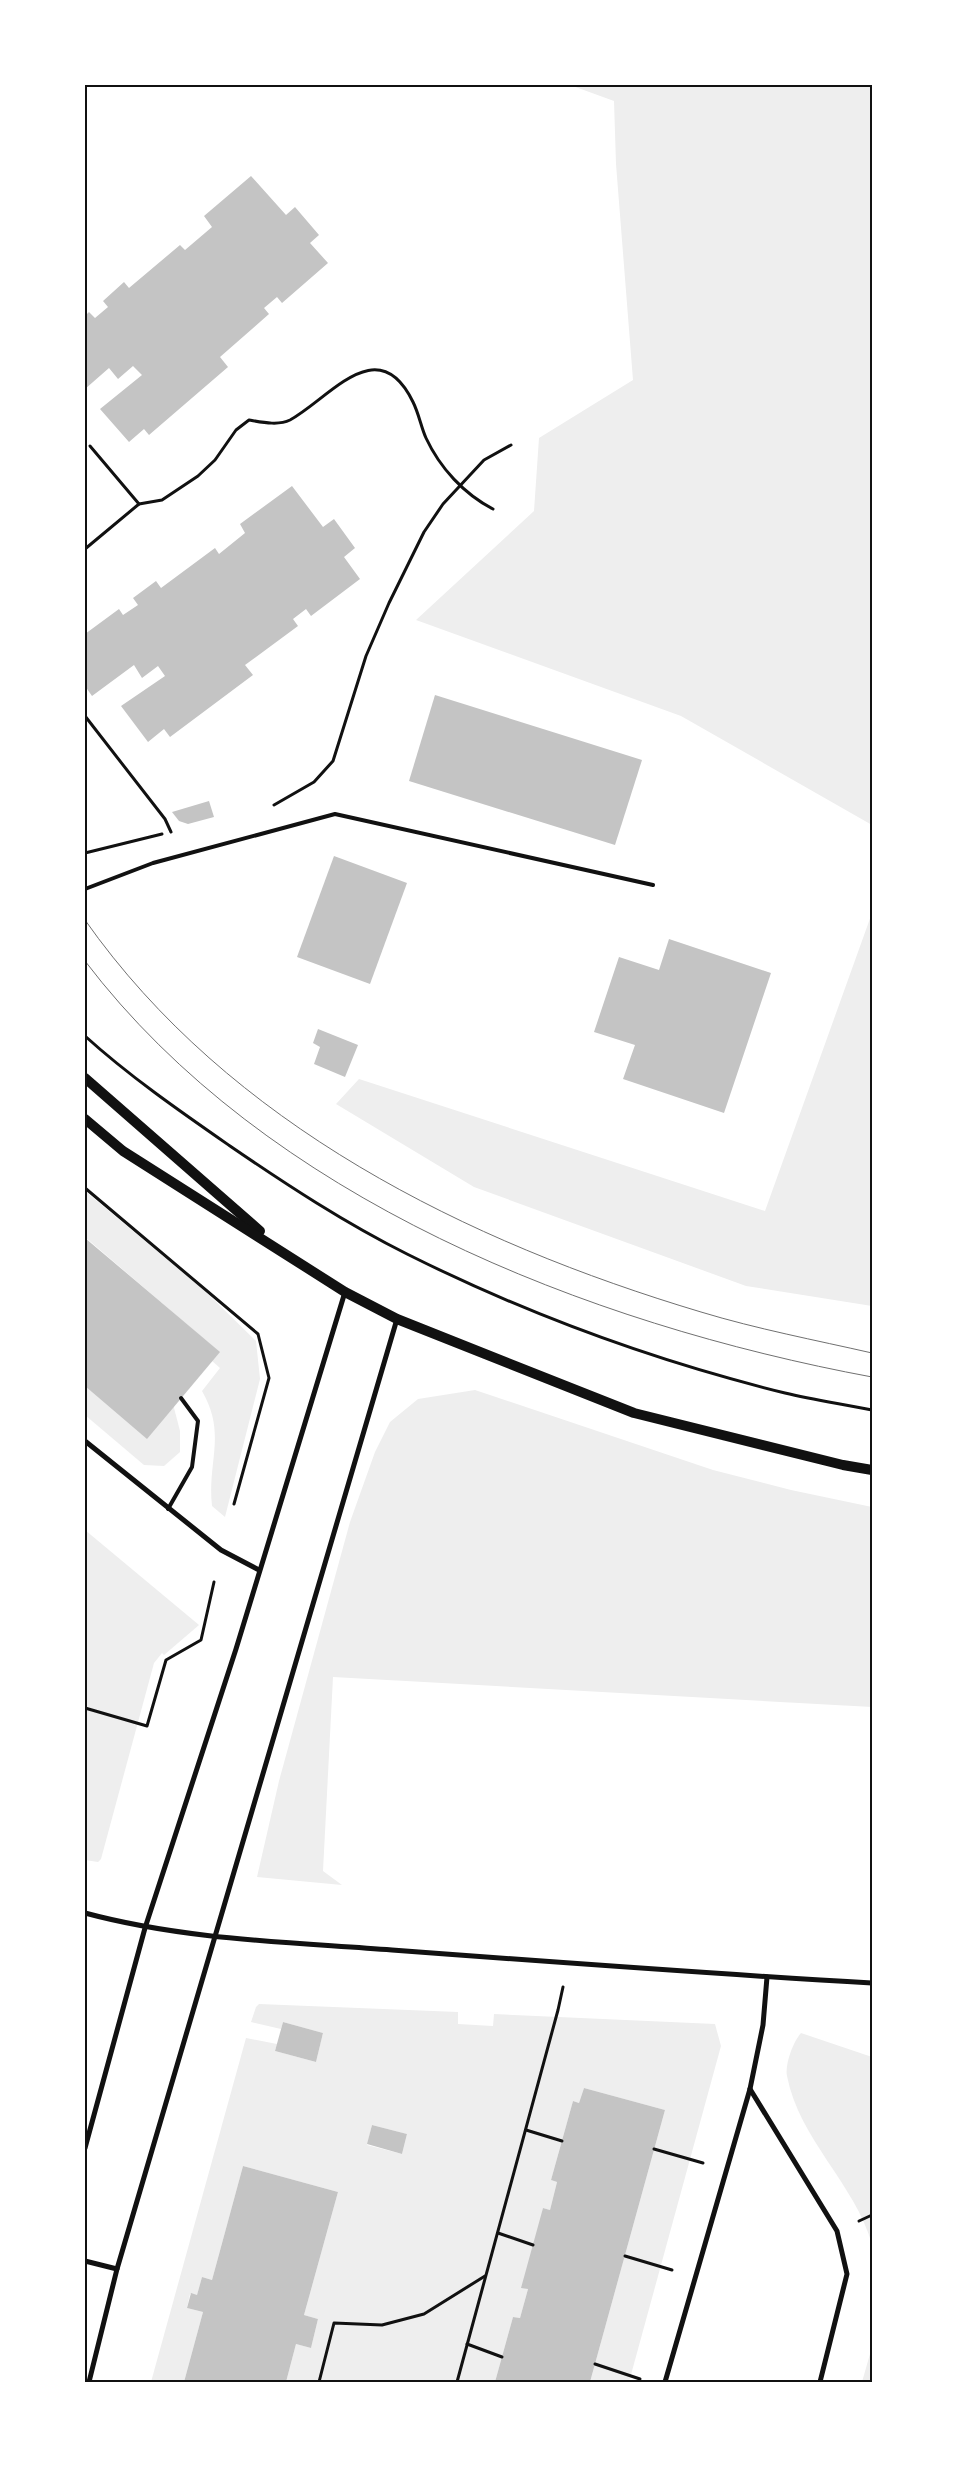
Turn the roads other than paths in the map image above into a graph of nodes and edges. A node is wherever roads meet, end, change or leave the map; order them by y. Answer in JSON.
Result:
{"nodes":[{"id":1,"x":653,"y":885,"type":"dead end"},
{"id":2,"x":85,"y":889,"type":"edge"},
{"id":3,"x":85,"y":1078,"type":"edge"},
{"id":4,"x":85,"y":1119,"type":"edge"},
{"id":5,"x":286,"y":1253,"type":"junction"},
{"id":6,"x":345,"y":1292,"type":"junction"},
{"id":7,"x":397,"y":1320,"type":"junction"},
{"id":8,"x":181,"y":1398,"type":"dead end"},
{"id":9,"x":85,"y":1441,"type":"edge"},
{"id":10,"x":872,"y":1470,"type":"edge"},
{"id":11,"x":168,"y":1509,"type":"junction"},
{"id":12,"x":259,"y":1570,"type":"junction"},
{"id":13,"x":85,"y":1913,"type":"edge"},
{"id":14,"x":144,"y":1928,"type":"junction"},
{"id":15,"x":216,"y":1936,"type":"junction"},
{"id":16,"x":767,"y":1977,"type":"junction"},
{"id":17,"x":872,"y":1983,"type":"edge"},
{"id":18,"x":750,"y":2089,"type":"junction"},
{"id":19,"x":85,"y":2148,"type":"edge"},
{"id":20,"x":85,"y":2261,"type":"edge"},
{"id":21,"x":117,"y":2269,"type":"junction"},
{"id":22,"x":89,"y":2382,"type":"edge"},
{"id":23,"x":664,"y":2382,"type":"edge"},
{"id":24,"x":820,"y":2382,"type":"edge"}],
"edges":[{"from":1,"to":2,"type":"lane"},
{"from":3,"to":5,"type":"main road"},
{"from":4,"to":5,"type":"main road"},
{"from":5,"to":6,"type":"main road"},
{"from":6,"to":7,"type":"main road"},
{"from":6,"to":12,"type":"street"},
{"from":7,"to":10,"type":"main road"},
{"from":7,"to":15,"type":"street"},
{"from":8,"to":11,"type":"lane"},
{"from":9,"to":11,"type":"street"},
{"from":11,"to":12,"type":"street"},
{"from":12,"to":14,"type":"street"},
{"from":13,"to":14,"type":"street"},
{"from":14,"to":15,"type":"street"},
{"from":14,"to":19,"type":"street"},
{"from":15,"to":16,"type":"street"},
{"from":15,"to":21,"type":"street"},
{"from":16,"to":17,"type":"street"},
{"from":16,"to":18,"type":"street"},
{"from":18,"to":23,"type":"street"},
{"from":18,"to":24,"type":"street"},
{"from":20,"to":21,"type":"street"},
{"from":21,"to":22,"type":"street"}]}
